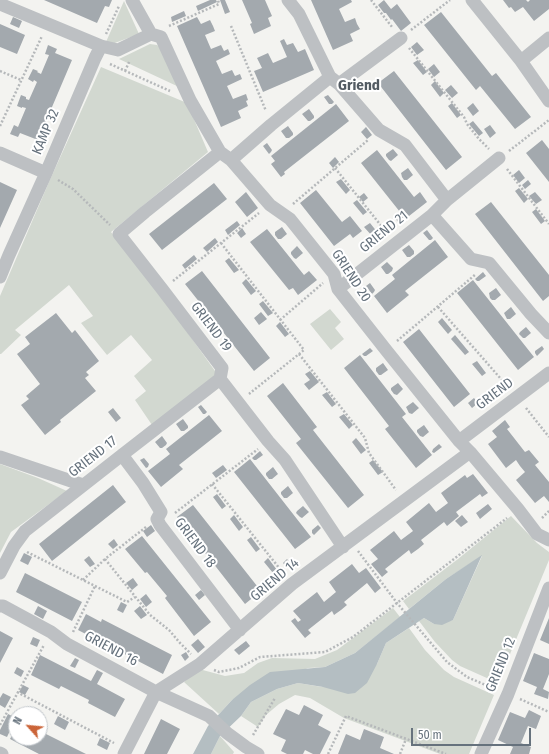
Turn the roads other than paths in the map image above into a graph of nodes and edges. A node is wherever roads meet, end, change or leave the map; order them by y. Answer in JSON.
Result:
{"nodes":[{"id":1,"x":132,"y":0,"type":"edge"},
{"id":2,"x":288,"y":0,"type":"edge"},
{"id":3,"x":472,"y":0,"type":"edge"},
{"id":4,"x":0,"y":4,"type":"edge"},
{"id":5,"x":151,"y":34,"type":"junction"},
{"id":6,"x":401,"y":38,"type":"road end"},
{"id":7,"x":549,"y":38,"type":"edge"},
{"id":8,"x":98,"y":52,"type":"junction"},
{"id":9,"x":522,"y":61,"type":"junction"},
{"id":10,"x":335,"y":81,"type":"junction"},
{"id":11,"x":549,"y":101,"type":"edge"},
{"id":12,"x":220,"y":152,"type":"junction"},
{"id":13,"x":0,"y":153,"type":"edge"},
{"id":14,"x":499,"y":158,"type":"road end"},
{"id":15,"x":231,"y":160,"type":"junction"},
{"id":16,"x":46,"y":173,"type":"junction"},
{"id":17,"x":447,"y":200,"type":"junction"},
{"id":18,"x":432,"y":215,"type":"junction"},
{"id":19,"x":0,"y":277,"type":"edge"},
{"id":20,"x":338,"y":289,"type":"junction"},
{"id":21,"x":548,"y":330,"type":"edge"},
{"id":22,"x":549,"y":373,"type":"edge"},
{"id":23,"x":220,"y":380,"type":"junction"},
{"id":24,"x":459,"y":441,"type":"junction"},
{"id":25,"x":470,"y":452,"type":"junction"},
{"id":26,"x":122,"y":455,"type":"junction"},
{"id":27,"x":0,"y":457,"type":"edge"},
{"id":28,"x":83,"y":485,"type":"junction"},
{"id":29,"x":549,"y":540,"type":"edge"},
{"id":30,"x":347,"y":544,"type":"junction"},
{"id":31,"x":0,"y":573,"type":"edge"},
{"id":32,"x":549,"y":588,"type":"edge"},
{"id":33,"x":0,"y":606,"type":"edge"},
{"id":34,"x":240,"y":630,"type":"junction"},
{"id":35,"x":156,"y":692,"type":"junction"},
{"id":36,"x":244,"y":750,"type":"edge"},
{"id":37,"x":125,"y":752,"type":"edge"},
{"id":38,"x":258,"y":754,"type":"edge"},
{"id":39,"x":481,"y":754,"type":"edge"}],
"edges":[{"from":1,"to":5,"type":"street","name":"GRIEND 20"},
{"from":2,"to":10,"type":"street"},
{"from":3,"to":9,"type":"street"},
{"from":4,"to":8,"type":"street"},
{"from":5,"to":8,"type":"street"},
{"from":5,"to":12,"type":"street","name":"GRIEND 20"},
{"from":6,"to":10,"type":"street"},
{"from":7,"to":9,"type":"street"},
{"from":8,"to":16,"type":"street","name":"KAMP 32"},
{"from":9,"to":11,"type":"street"},
{"from":10,"to":15,"type":"street"},
{"from":10,"to":17,"type":"street"},
{"from":12,"to":15,"type":"street","name":"GRIEND 20"},
{"from":12,"to":23,"type":"street","name":"GRIEND 19"},
{"from":13,"to":16,"type":"street"},
{"from":14,"to":17,"type":"street","name":"GRIEND 21"},
{"from":15,"to":20,"type":"street","name":"GRIEND 20"},
{"from":16,"to":19,"type":"street","name":"KAMP 32"},
{"from":17,"to":18,"type":"street","name":"GRIEND 21"},
{"from":18,"to":20,"type":"street","name":"GRIEND 21"},
{"from":18,"to":21,"type":"street"},
{"from":20,"to":24,"type":"street","name":"GRIEND 20"},
{"from":22,"to":24,"type":"street","name":"GRIEND"},
{"from":23,"to":26,"type":"street","name":"GRIEND 17"},
{"from":23,"to":30,"type":"street","name":"GRIEND 19"},
{"from":24,"to":25,"type":"street","name":"GRIEND 20"},
{"from":25,"to":29,"type":"street","name":"GRIEND 20"},
{"from":25,"to":30,"type":"street","name":"GRIEND 14"},
{"from":26,"to":28,"type":"street","name":"GRIEND 17"},
{"from":26,"to":34,"type":"street","name":"GRIEND 18"},
{"from":27,"to":28,"type":"street"},
{"from":28,"to":31,"type":"street","name":"GRIEND 17"},
{"from":30,"to":34,"type":"street","name":"GRIEND 14"},
{"from":32,"to":39,"type":"street","name":"GRIEND 12"},
{"from":33,"to":35,"type":"street","name":"GRIEND 16"},
{"from":34,"to":35,"type":"street","name":"GRIEND 14"},
{"from":35,"to":36,"type":"street","name":"GRIEND 16"},
{"from":35,"to":37,"type":"street","name":"GRIEND 14"},
{"from":36,"to":38,"type":"street","name":"GRIEND 16"}]}
